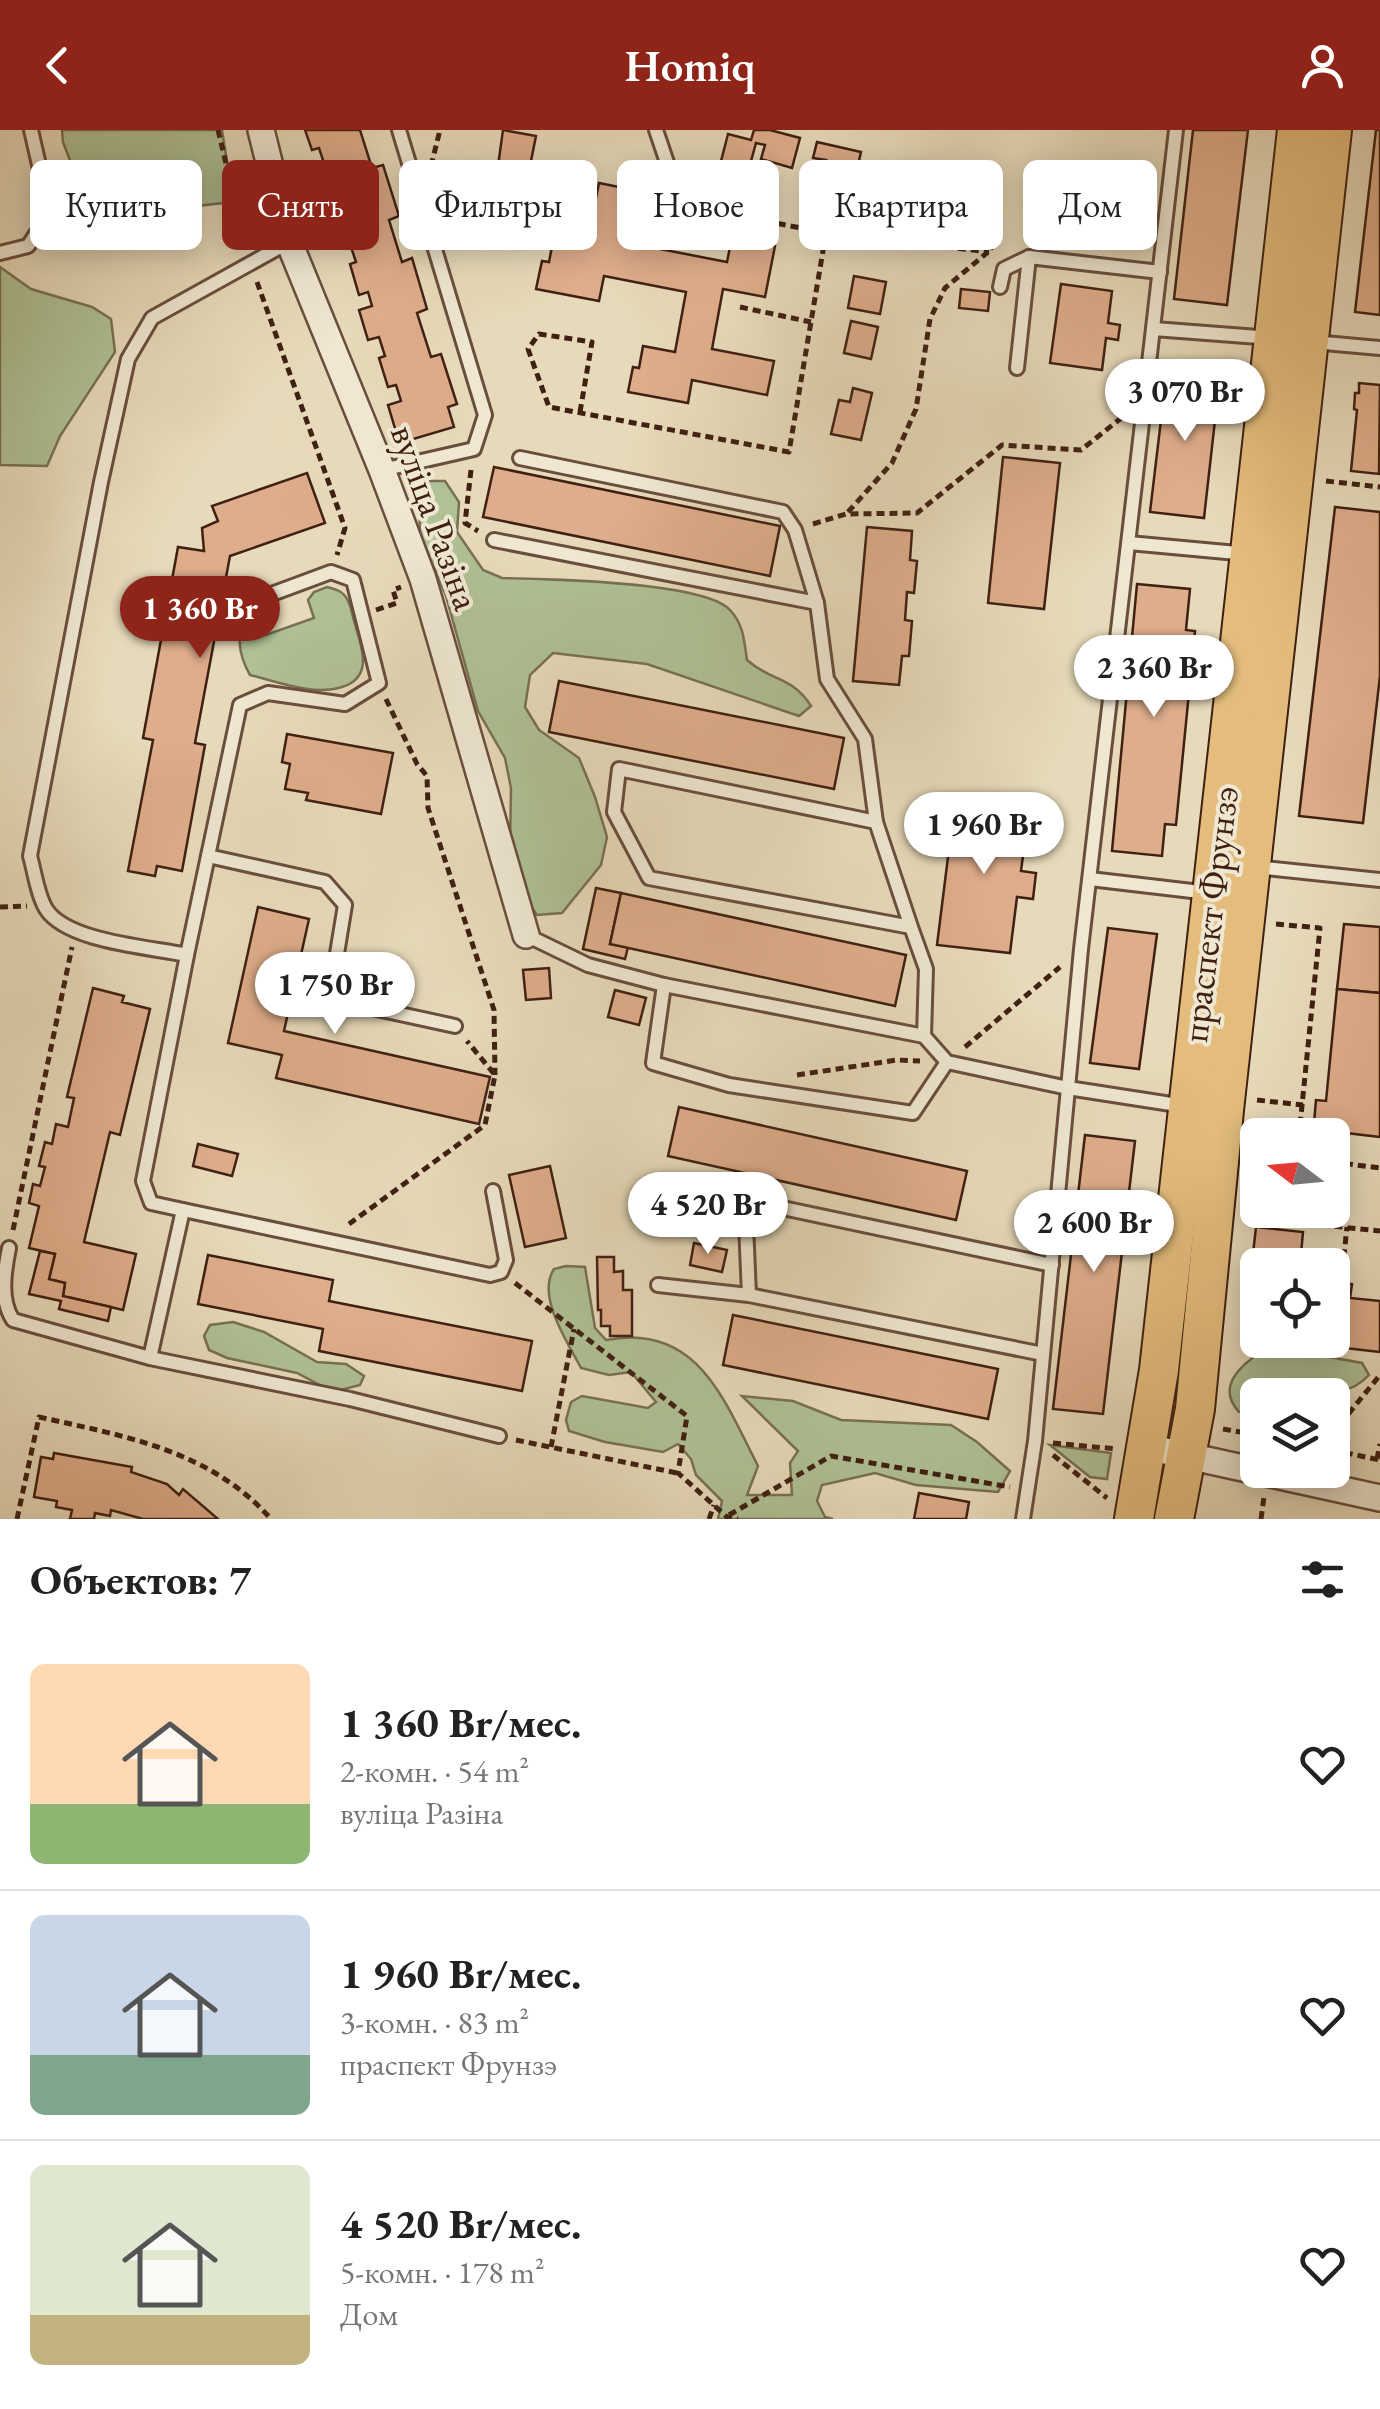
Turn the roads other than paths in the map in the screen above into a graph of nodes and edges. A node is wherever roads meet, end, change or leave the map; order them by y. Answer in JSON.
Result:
{"nodes":[{"id":1,"x":31,"y":130,"type":"edge"},
{"id":2,"x":261,"y":130,"type":"edge"},
{"id":3,"x":399,"y":130,"type":"edge"},
{"id":4,"x":656,"y":130,"type":"edge"},
{"id":5,"x":1176,"y":130,"type":"edge"},
{"id":6,"x":1297,"y":130,"type":"edge"},
{"id":7,"x":1332,"y":130,"type":"edge"},
{"id":8,"x":268,"y":160,"type":"edge"},
{"id":9,"x":666,"y":160,"type":"edge"},
{"id":10,"x":275,"y":250,"type":"edge"},
{"id":11,"x":292,"y":250,"type":"edge"},
{"id":12,"x":0,"y":253,"type":"edge"},
{"id":13,"x":1029,"y":257,"type":"junction"},
{"id":14,"x":1160,"y":272,"type":"junction"},
{"id":15,"x":1000,"y":288,"type":"dead end"},
{"id":16,"x":1154,"y":329,"type":"junction"},
{"id":17,"x":1291,"y":340,"type":"junction"},
{"id":18,"x":1380,"y":348,"type":"edge"},
{"id":19,"x":1017,"y":368,"type":"dead end"},
{"id":20,"x":520,"y":458,"type":"dead end"},
{"id":21,"x":382,"y":470,"type":"junction"},
{"id":22,"x":494,"y":540,"type":"road end"},
{"id":23,"x":1129,"y":543,"type":"junction"},
{"id":24,"x":1268,"y":556,"type":"junction"},
{"id":25,"x":269,"y":595,"type":"dead end"},
{"id":26,"x":817,"y":603,"type":"junction"},
{"id":27,"x":876,"y":822,"type":"junction"},
{"id":28,"x":208,"y":856,"type":"junction"},
{"id":29,"x":1253,"y":867,"type":"junction"},
{"id":30,"x":1090,"y":880,"type":"junction"},
{"id":31,"x":1380,"y":880,"type":"edge"},
{"id":32,"x":1212,"y":894,"type":"junction"},
{"id":33,"x":912,"y":928,"type":"junction"},
{"id":34,"x":526,"y":934,"type":"joint"},
{"id":35,"x":187,"y":955,"type":"junction"},
{"id":36,"x":664,"y":984,"type":"junction"},
{"id":37,"x":456,"y":1026,"type":"road end"},
{"id":38,"x":924,"y":1036,"type":"junction"},
{"id":39,"x":947,"y":1062,"type":"junction"},
{"id":40,"x":1068,"y":1088,"type":"junction"},
{"id":41,"x":1187,"y":1106,"type":"junction"},
{"id":42,"x":493,"y":1192,"type":"dead end"},
{"id":43,"x":708,"y":1193,"type":"dead end"},
{"id":44,"x":744,"y":1200,"type":"junction"},
{"id":45,"x":184,"y":1210,"type":"junction"},
{"id":46,"x":9,"y":1248,"type":"road end"},
{"id":47,"x":1052,"y":1265,"type":"junction"},
{"id":48,"x":658,"y":1285,"type":"dead end"},
{"id":49,"x":748,"y":1295,"type":"junction"},
{"id":50,"x":1043,"y":1354,"type":"junction"},
{"id":51,"x":150,"y":1358,"type":"junction"},
{"id":52,"x":498,"y":1436,"type":"road end"},
{"id":53,"x":1135,"y":1449,"type":"junction"},
{"id":54,"x":1186,"y":1455,"type":"junction"},
{"id":55,"x":1380,"y":1498,"type":"edge"},
{"id":56,"x":1124,"y":1511,"type":"edge"},
{"id":57,"x":1023,"y":1519,"type":"edge"},
{"id":58,"x":1174,"y":1519,"type":"edge"}],
"edges":[{"from":1,"to":12,"type":"lane"},
{"from":2,"to":8,"type":"street","name":"вуліца Разіна"},
{"from":3,"to":21,"type":"lane"},
{"from":4,"to":9,"type":"lane"},
{"from":5,"to":14,"type":"lane"},
{"from":6,"to":17,"type":"main road","name":"праспект Фрунзэ"},
{"from":7,"to":17,"type":"main road","name":"праспект Фрунзэ"},
{"from":10,"to":35,"type":"lane"},
{"from":11,"to":21,"type":"street","name":"вуліца Разіна"},
{"from":13,"to":14,"type":"lane"},
{"from":13,"to":15,"type":"lane"},
{"from":13,"to":19,"type":"lane"},
{"from":14,"to":16,"type":"lane"},
{"from":16,"to":17,"type":"lane"},
{"from":16,"to":23,"type":"lane"},
{"from":17,"to":18,"type":"lane"},
{"from":17,"to":24,"type":"main road","name":"праспект Фрунзэ"},
{"from":20,"to":26,"type":"lane"},
{"from":21,"to":34,"type":"street","name":"вуліца Разіна"},
{"from":22,"to":26,"type":"lane"},
{"from":23,"to":24,"type":"lane"},
{"from":23,"to":30,"type":"lane"},
{"from":24,"to":29,"type":"main road","name":"праспект Фрунзэ"},
{"from":24,"to":32,"type":"main road","name":"праспект Фрунзэ"},
{"from":25,"to":28,"type":"lane"},
{"from":26,"to":27,"type":"lane"},
{"from":27,"to":33,"type":"lane"},
{"from":27,"to":33,"type":"lane"},
{"from":28,"to":35,"type":"lane"},
{"from":28,"to":37,"type":"lane"},
{"from":29,"to":31,"type":"lane"},
{"from":29,"to":54,"type":"main road","name":"праспект Фрунзэ"},
{"from":30,"to":32,"type":"lane"},
{"from":30,"to":40,"type":"lane"},
{"from":32,"to":41,"type":"main road","name":"праспект Фрунзэ"},
{"from":33,"to":38,"type":"lane"},
{"from":34,"to":36,"type":"lane"},
{"from":35,"to":45,"type":"lane"},
{"from":36,"to":38,"type":"lane"},
{"from":36,"to":39,"type":"lane"},
{"from":38,"to":39,"type":"lane"},
{"from":39,"to":40,"type":"lane"},
{"from":40,"to":41,"type":"lane"},
{"from":40,"to":47,"type":"lane"},
{"from":41,"to":53,"type":"main road","name":"праспект Фрунзэ"},
{"from":42,"to":45,"type":"lane"},
{"from":43,"to":44,"type":"lane"},
{"from":44,"to":47,"type":"lane"},
{"from":44,"to":49,"type":"lane"},
{"from":45,"to":51,"type":"lane"},
{"from":46,"to":51,"type":"lane"},
{"from":47,"to":50,"type":"lane"},
{"from":48,"to":49,"type":"lane"},
{"from":49,"to":50,"type":"lane"},
{"from":50,"to":57,"type":"lane"},
{"from":51,"to":52,"type":"lane"},
{"from":53,"to":54,"type":"street"},
{"from":53,"to":56,"type":"main road","name":"праспект Фрунзэ"},
{"from":54,"to":55,"type":"street"},
{"from":54,"to":58,"type":"main road","name":"праспект Фрунзэ"}]}
